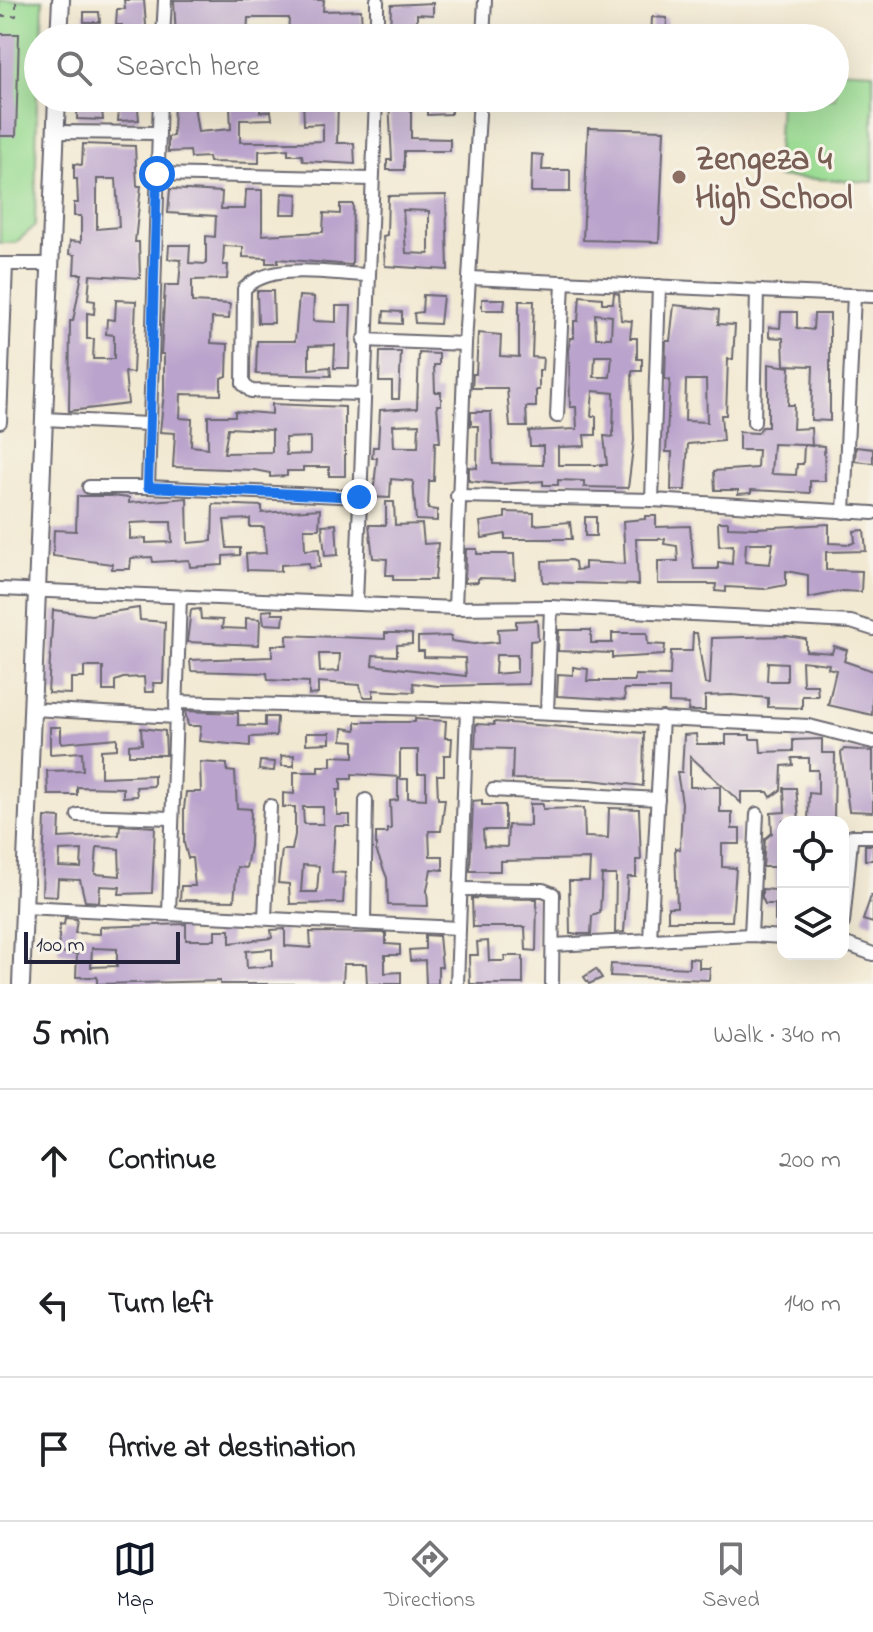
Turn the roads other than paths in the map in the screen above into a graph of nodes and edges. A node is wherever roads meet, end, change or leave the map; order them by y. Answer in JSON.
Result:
{"nodes":[{"id":1,"x":61,"y":0,"type":"edge"},
{"id":2,"x":165,"y":0,"type":"edge"},
{"id":3,"x":377,"y":0,"type":"edge"},
{"id":4,"x":485,"y":0,"type":"edge"},
{"id":5,"x":60,"y":24,"type":"edge"},
{"id":6,"x":164,"y":24,"type":"edge"},
{"id":7,"x":377,"y":24,"type":"edge"},
{"id":8,"x":484,"y":24,"type":"edge"},
{"id":9,"x":57,"y":112,"type":"edge"},
{"id":10,"x":160,"y":112,"type":"edge"},
{"id":11,"x":375,"y":112,"type":"edge"},
{"id":12,"x":479,"y":112,"type":"edge"},
{"id":13,"x":56,"y":132,"type":"junction"},
{"id":14,"x":159,"y":133,"type":"junction"},
{"id":15,"x":157,"y":174,"type":"junction"},
{"id":16,"x":372,"y":179,"type":"junction"},
{"id":17,"x":3,"y":264,"type":"edge"},
{"id":18,"x":51,"y":264,"type":"junction"},
{"id":19,"x":367,"y":275,"type":"junction"},
{"id":20,"x":470,"y":278,"type":"junction"},
{"id":21,"x":563,"y":282,"type":"junction"},
{"id":22,"x":659,"y":286,"type":"junction"},
{"id":23,"x":757,"y":291,"type":"junction"},
{"id":24,"x":854,"y":295,"type":"junction"},
{"id":25,"x":873,"y":296,"type":"edge"},
{"id":26,"x":364,"y":340,"type":"junction"},
{"id":27,"x":465,"y":344,"type":"junction"},
{"id":28,"x":362,"y":394,"type":"junction"},
{"id":29,"x":557,"y":416,"type":"dead end"},
{"id":30,"x":44,"y":419,"type":"junction"},
{"id":31,"x":0,"y":422,"type":"edge"},
{"id":32,"x":754,"y":422,"type":"dead end"},
{"id":33,"x":148,"y":424,"type":"junction"},
{"id":34,"x":89,"y":487,"type":"dead end"},
{"id":35,"x":148,"y":487,"type":"junction"},
{"id":36,"x":457,"y":496,"type":"junction"},
{"id":37,"x":359,"y":497,"type":"junction"},
{"id":38,"x":652,"y":500,"type":"junction"},
{"id":39,"x":844,"y":512,"type":"junction"},
{"id":40,"x":873,"y":513,"type":"edge"},
{"id":41,"x":0,"y":589,"type":"edge"},
{"id":42,"x":37,"y":591,"type":"junction"},
{"id":43,"x":180,"y":597,"type":"junction"},
{"id":44,"x":356,"y":602,"type":"junction"},
{"id":45,"x":551,"y":607,"type":"junction"},
{"id":46,"x":455,"y":608,"type":"junction"},
{"id":47,"x":873,"y":629,"type":"edge"},
{"id":48,"x":176,"y":702,"type":"junction"},
{"id":49,"x":33,"y":709,"type":"junction"},
{"id":50,"x":467,"y":710,"type":"junction"},
{"id":51,"x":547,"y":713,"type":"junction"},
{"id":52,"x":176,"y":717,"type":"junction"},
{"id":53,"x":662,"y":718,"type":"junction"},
{"id":54,"x":873,"y":742,"type":"edge"},
{"id":55,"x":493,"y":790,"type":"dead end"},
{"id":56,"x":658,"y":799,"type":"junction"},
{"id":57,"x":366,"y":800,"type":"dead end"},
{"id":58,"x":270,"y":806,"type":"dead end"},
{"id":59,"x":757,"y":814,"type":"dead end"},
{"id":60,"x":78,"y":815,"type":"dead end"},
{"id":61,"x":172,"y":818,"type":"junction"},
{"id":62,"x":873,"y":836,"type":"edge"},
{"id":63,"x":846,"y":888,"type":"edge"},
{"id":64,"x":462,"y":889,"type":"junction"},
{"id":65,"x":24,"y":907,"type":"junction"},
{"id":66,"x":169,"y":913,"type":"junction"},
{"id":67,"x":265,"y":918,"type":"junction"},
{"id":68,"x":364,"y":921,"type":"junction"},
{"id":69,"x":459,"y":928,"type":"junction"},
{"id":70,"x":751,"y":935,"type":"junction"},
{"id":71,"x":777,"y":937,"type":"edge"},
{"id":72,"x":650,"y":939,"type":"junction"},
{"id":73,"x":553,"y":945,"type":"junction"},
{"id":74,"x":849,"y":945,"type":"edge"},
{"id":75,"x":873,"y":954,"type":"edge"},
{"id":76,"x":21,"y":984,"type":"edge"},
{"id":77,"x":457,"y":984,"type":"edge"},
{"id":78,"x":552,"y":984,"type":"edge"}],
"edges":[{"from":1,"to":5,"type":"street"},
{"from":2,"to":6,"type":"street"},
{"from":3,"to":7,"type":"street"},
{"from":4,"to":8,"type":"street"},
{"from":9,"to":13,"type":"street"},
{"from":10,"to":14,"type":"street"},
{"from":11,"to":16,"type":"street"},
{"from":12,"to":20,"type":"street"},
{"from":13,"to":14,"type":"street"},
{"from":13,"to":18,"type":"street"},
{"from":14,"to":15,"type":"street"},
{"from":15,"to":16,"type":"street"},
{"from":15,"to":33,"type":"street"},
{"from":16,"to":19,"type":"street"},
{"from":17,"to":18,"type":"street"},
{"from":17,"to":31,"type":"street"},
{"from":18,"to":30,"type":"street"},
{"from":19,"to":26,"type":"street"},
{"from":19,"to":28,"type":"street"},
{"from":20,"to":21,"type":"street"},
{"from":20,"to":27,"type":"street"},
{"from":21,"to":22,"type":"street"},
{"from":21,"to":29,"type":"street"},
{"from":22,"to":23,"type":"street"},
{"from":22,"to":38,"type":"street"},
{"from":23,"to":24,"type":"street"},
{"from":23,"to":32,"type":"street"},
{"from":24,"to":25,"type":"street"},
{"from":24,"to":39,"type":"street"},
{"from":26,"to":27,"type":"street"},
{"from":26,"to":28,"type":"street"},
{"from":27,"to":36,"type":"street"},
{"from":28,"to":37,"type":"street"},
{"from":30,"to":33,"type":"street"},
{"from":30,"to":42,"type":"street"},
{"from":33,"to":35,"type":"street"},
{"from":34,"to":35,"type":"street"},
{"from":35,"to":37,"type":"street"},
{"from":36,"to":38,"type":"street"},
{"from":36,"to":46,"type":"street"},
{"from":37,"to":44,"type":"street"},
{"from":38,"to":39,"type":"street"},
{"from":39,"to":40,"type":"street"},
{"from":41,"to":42,"type":"street"},
{"from":42,"to":43,"type":"street"},
{"from":42,"to":49,"type":"street"},
{"from":43,"to":44,"type":"street"},
{"from":43,"to":48,"type":"street"},
{"from":44,"to":46,"type":"street"},
{"from":45,"to":46,"type":"street"},
{"from":45,"to":47,"type":"street"},
{"from":45,"to":51,"type":"street"},
{"from":48,"to":50,"type":"street"},
{"from":48,"to":52,"type":"street"},
{"from":49,"to":52,"type":"street"},
{"from":49,"to":65,"type":"street"},
{"from":50,"to":51,"type":"street"},
{"from":50,"to":64,"type":"street"},
{"from":51,"to":53,"type":"street"},
{"from":52,"to":61,"type":"street"},
{"from":53,"to":54,"type":"street"},
{"from":53,"to":56,"type":"street"},
{"from":55,"to":56,"type":"street"},
{"from":56,"to":72,"type":"street"},
{"from":57,"to":68,"type":"street"},
{"from":58,"to":67,"type":"street"},
{"from":59,"to":70,"type":"street"},
{"from":60,"to":61,"type":"street"},
{"from":61,"to":66,"type":"street"},
{"from":62,"to":63,"type":"street"},
{"from":64,"to":69,"type":"street"},
{"from":64,"to":73,"type":"street"},
{"from":65,"to":66,"type":"street"},
{"from":65,"to":76,"type":"street"},
{"from":66,"to":67,"type":"street"},
{"from":67,"to":68,"type":"street"},
{"from":68,"to":69,"type":"street"},
{"from":69,"to":77,"type":"street"},
{"from":70,"to":71,"type":"street"},
{"from":70,"to":72,"type":"street"},
{"from":72,"to":73,"type":"street"},
{"from":73,"to":78,"type":"street"},
{"from":74,"to":75,"type":"street"}]}
